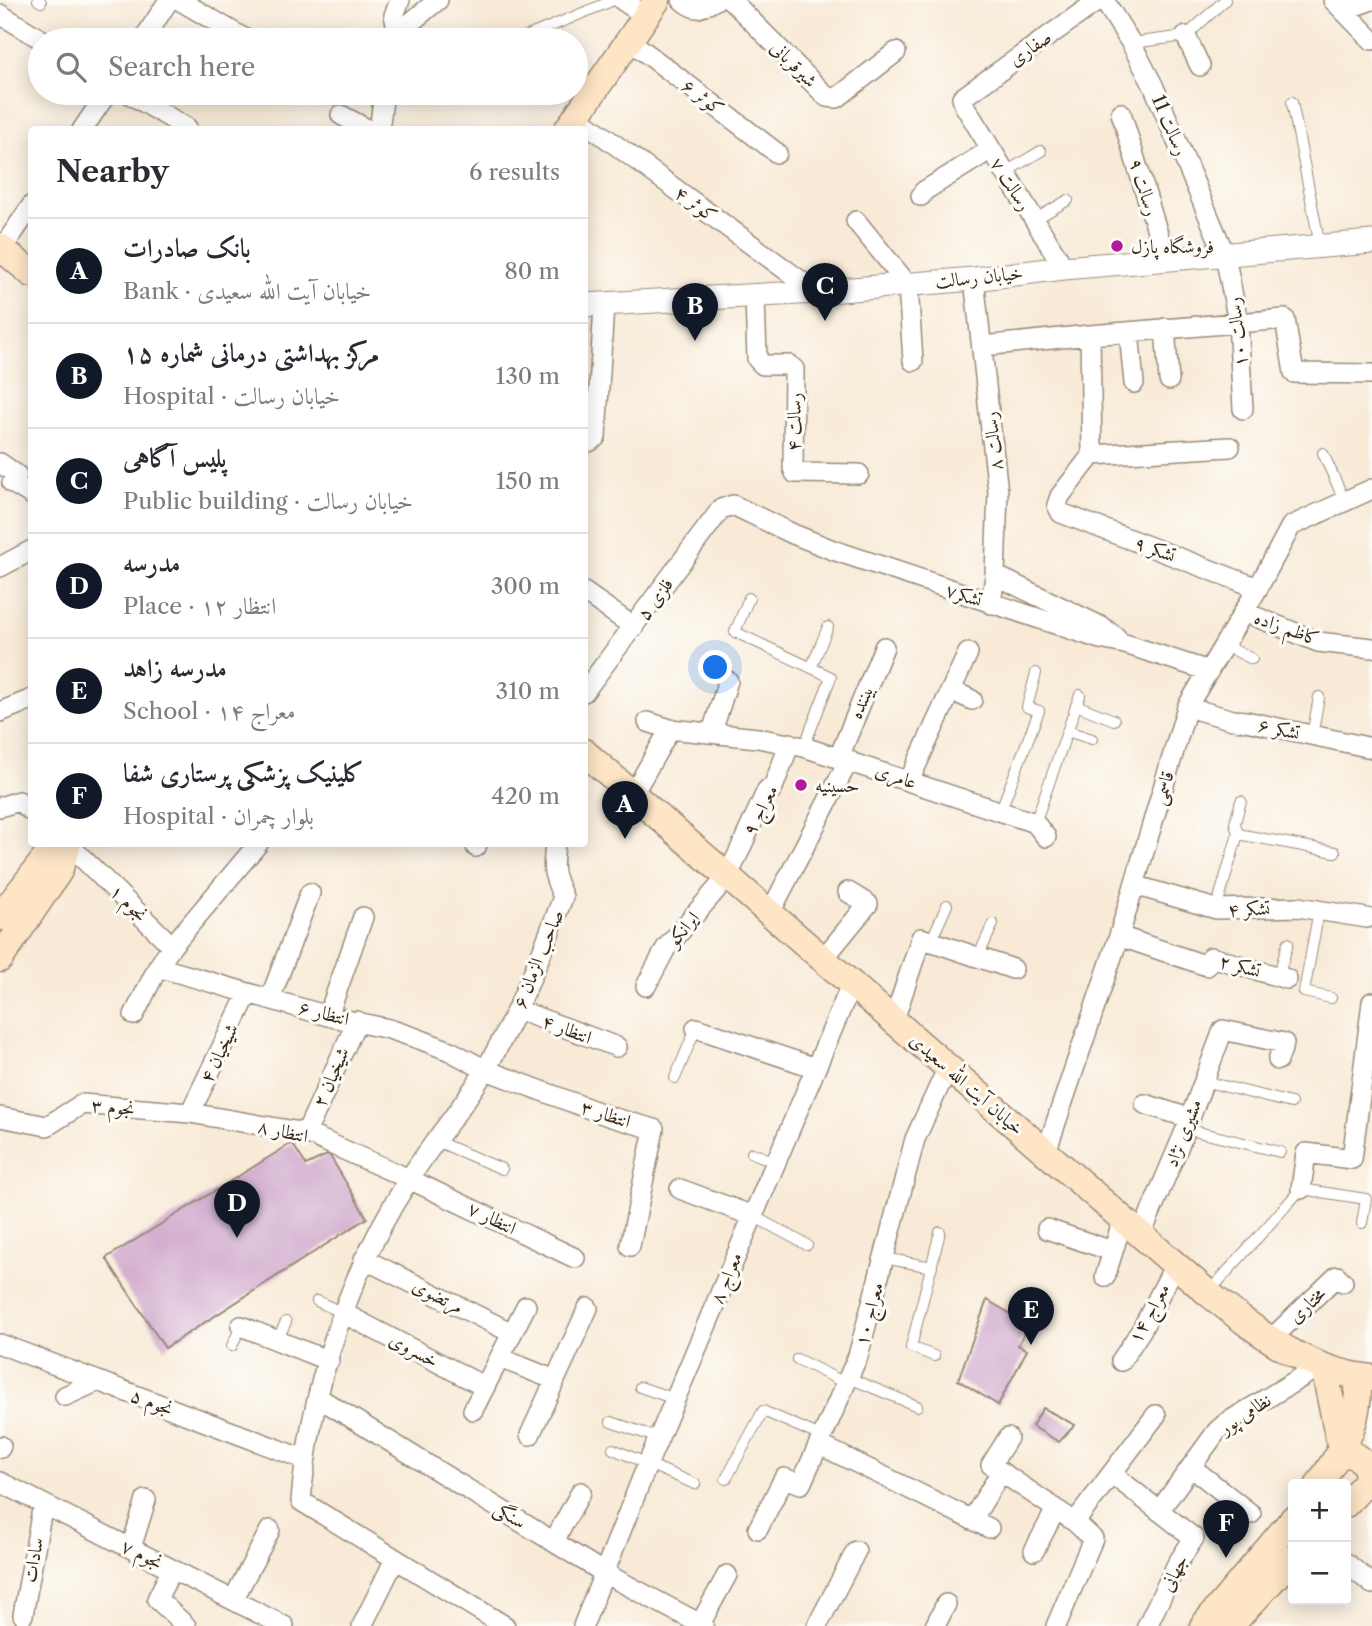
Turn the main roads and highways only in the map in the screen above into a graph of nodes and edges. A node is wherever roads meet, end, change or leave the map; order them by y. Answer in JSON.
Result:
{"nodes":[{"id":1,"x":652,"y":8,"type":"edge"},
{"id":2,"x":588,"y":99,"type":"edge"},
{"id":3,"x":584,"y":105,"type":"edge"},
{"id":4,"x":571,"y":123,"type":"edge"},
{"id":5,"x":1,"y":248,"type":"edge"},
{"id":6,"x":28,"y":271,"type":"edge"},
{"id":7,"x":588,"y":755,"type":"edge"},
{"id":8,"x":64,"y":847,"type":"edge"},
{"id":9,"x":67,"y":847,"type":"edge"},
{"id":10,"x":0,"y":917,"type":"edge"},
{"id":11,"x":0,"y":959,"type":"edge"},
{"id":12,"x":1322,"y":1367,"type":"junction"},
{"id":13,"x":1366,"y":1378,"type":"edge"},
{"id":14,"x":1340,"y":1453,"type":"junction"},
{"id":15,"x":1322,"y":1479,"type":"edge"},
{"id":16,"x":1369,"y":1479,"type":"edge"},
{"id":17,"x":1351,"y":1499,"type":"edge"},
{"id":18,"x":1288,"y":1525,"type":"edge"},
{"id":19,"x":1288,"y":1564,"type":"edge"},
{"id":20,"x":1233,"y":1625,"type":"edge"},
{"id":21,"x":1203,"y":1626,"type":"edge"}],
"edges":[{"from":1,"to":2,"type":"main road"},
{"from":3,"to":4,"type":"main road"},
{"from":5,"to":6,"type":"main road"},
{"from":7,"to":12,"type":"main road","name":"خیابان آیت الله سعیدی"},
{"from":8,"to":10,"type":"main road"},
{"from":9,"to":11,"type":"main road"},
{"from":12,"to":13,"type":"main road","name":"خیابان آیت الله سعیدی"},
{"from":12,"to":14,"type":"main road"},
{"from":13,"to":14,"type":"main road"},
{"from":14,"to":15,"type":"main road"},
{"from":14,"to":16,"type":"main road"},
{"from":16,"to":17,"type":"main road"},
{"from":18,"to":21,"type":"main road"},
{"from":19,"to":20,"type":"main road"}]}
